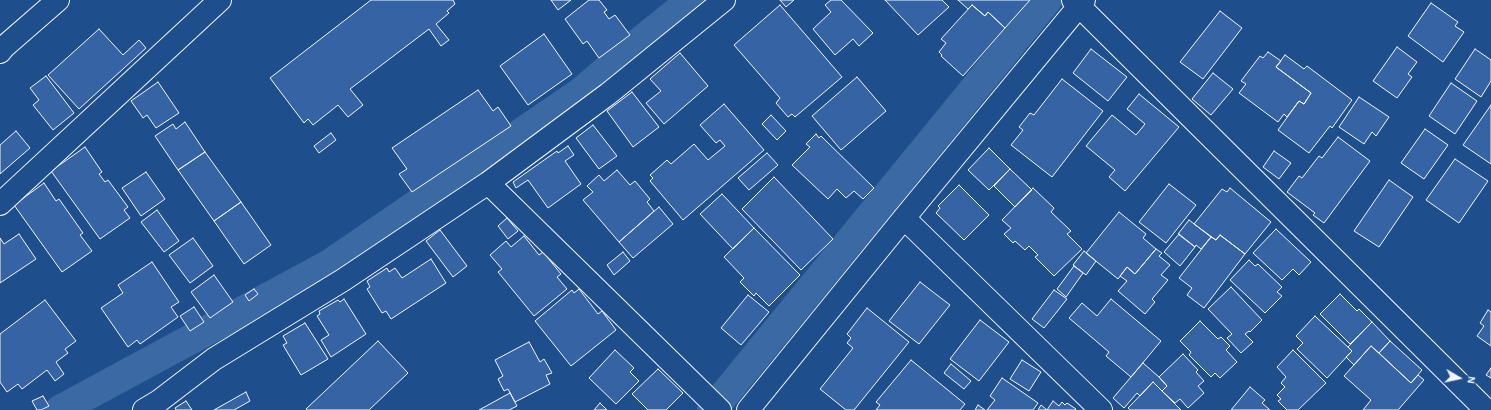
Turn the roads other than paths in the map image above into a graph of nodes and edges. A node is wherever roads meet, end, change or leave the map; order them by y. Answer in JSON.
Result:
{"nodes":[{"id":1,"x":58,"y":0,"type":"edge"},
{"id":2,"x":220,"y":0,"type":"edge"},
{"id":3,"x":724,"y":0,"type":"edge"},
{"id":4,"x":1079,"y":2,"type":"edge"},
{"id":5,"x":0,"y":52,"type":"edge"},
{"id":6,"x":488,"y":183,"type":"junction"},
{"id":7,"x":0,"y":204,"type":"edge"},
{"id":8,"x":904,"y":218,"type":"junction"},
{"id":9,"x":713,"y":403,"type":"edge"},
{"id":10,"x":144,"y":410,"type":"edge"},
{"id":11,"x":748,"y":410,"type":"edge"},
{"id":12,"x":1101,"y":410,"type":"edge"},
{"id":13,"x":1486,"y":410,"type":"edge"}],
"edges":[{"from":1,"to":5,"type":"street"},
{"from":2,"to":7,"type":"street"},
{"from":3,"to":6,"type":"street"},
{"from":4,"to":8,"type":"street"},
{"from":4,"to":13,"type":"street"},
{"from":6,"to":9,"type":"street"},
{"from":6,"to":10,"type":"street"},
{"from":8,"to":11,"type":"street"},
{"from":8,"to":12,"type":"street"}]}
